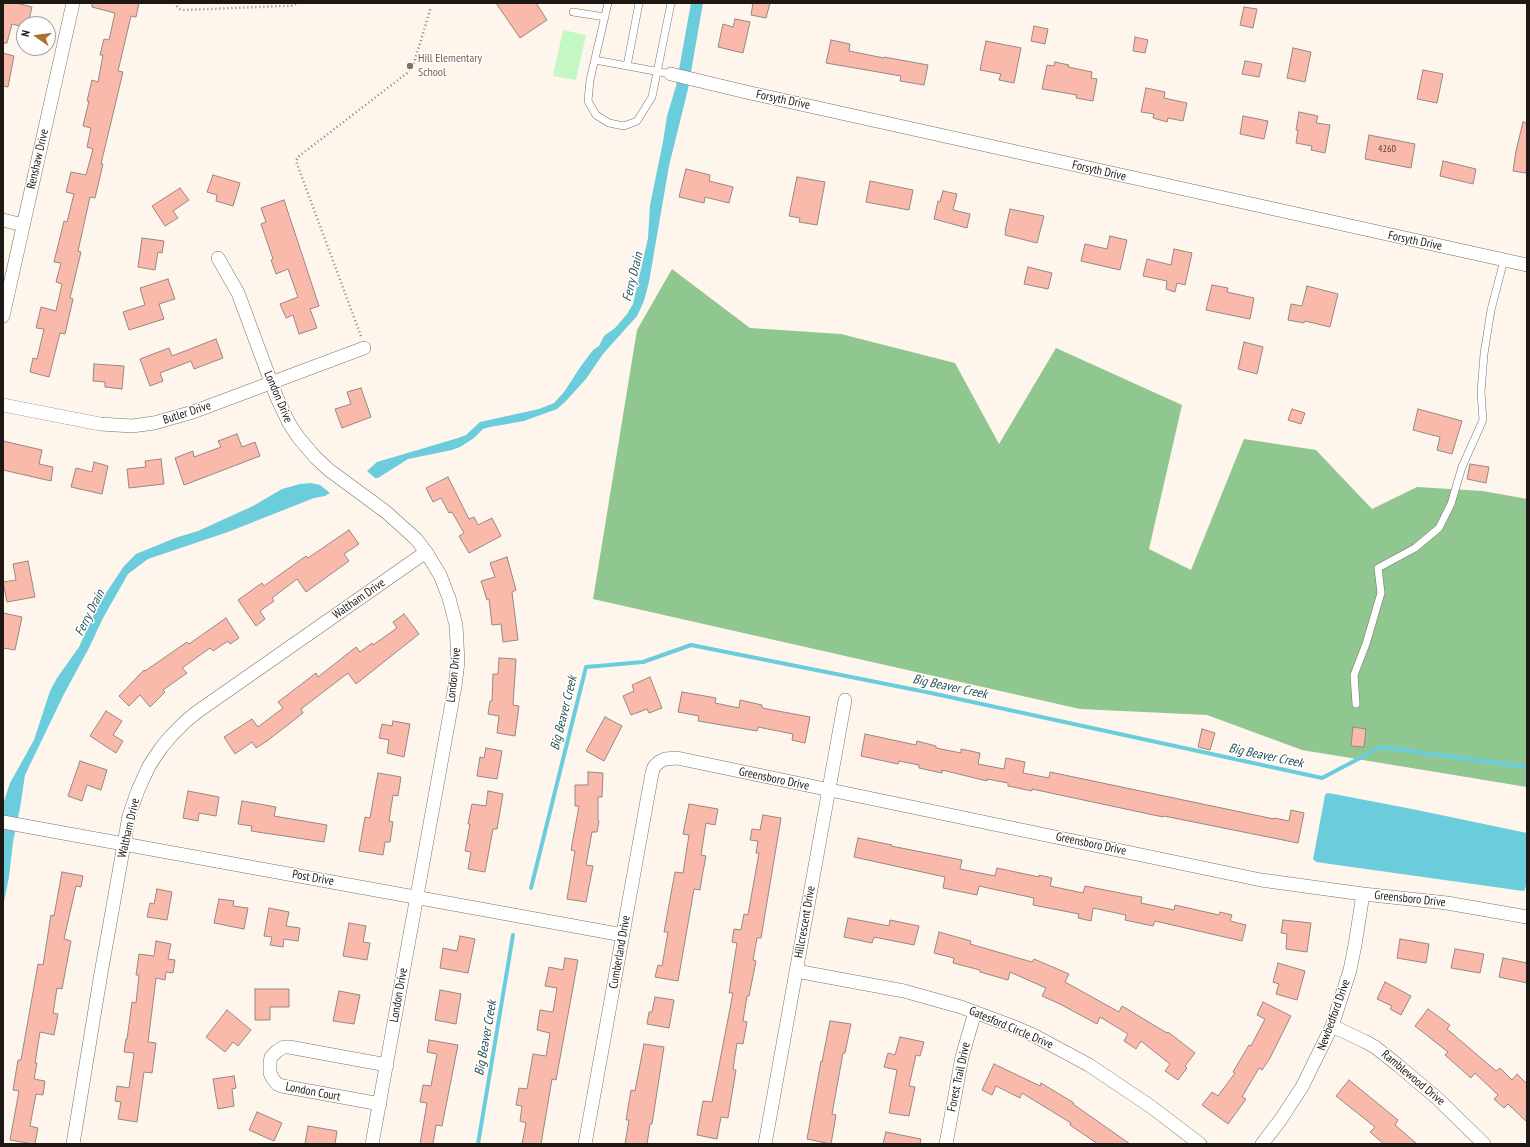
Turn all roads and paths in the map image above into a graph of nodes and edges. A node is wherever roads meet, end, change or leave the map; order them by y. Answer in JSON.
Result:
{"nodes":[{"id":1,"x":73,"y":3,"type":"edge"},
{"id":2,"x":174,"y":3,"type":"edge"},
{"id":3,"x":298,"y":3,"type":"edge"},
{"id":4,"x":608,"y":3,"type":"edge"},
{"id":5,"x":639,"y":3,"type":"edge"},
{"id":6,"x":671,"y":3,"type":"edge"},
{"id":7,"x":431,"y":7,"type":"dead end"},
{"id":8,"x":573,"y":12,"type":"dead end"},
{"id":9,"x":605,"y":17,"type":"junction"},
{"id":10,"x":595,"y":60,"type":"junction"},
{"id":11,"x":627,"y":66,"type":"junction"},
{"id":12,"x":658,"y":72,"type":"junction"},
{"id":13,"x":673,"y":74,"type":"joint"},
{"id":14,"x":3,"y":220,"type":"edge"},
{"id":15,"x":24,"y":225,"type":"junction"},
{"id":16,"x":218,"y":258,"type":"dead end"},
{"id":17,"x":1504,"y":260,"type":"junction"},
{"id":18,"x":1527,"y":266,"type":"edge"},
{"id":19,"x":3,"y":316,"type":"edge"},
{"id":20,"x":363,"y":344,"type":"joint"},
{"id":21,"x":272,"y":383,"type":"junction"},
{"id":22,"x":3,"y":405,"type":"edge"},
{"id":23,"x":426,"y":552,"type":"junction"},
{"id":24,"x":845,"y":700,"type":"dead end"},
{"id":25,"x":1356,"y":704,"type":"dead end"},
{"id":26,"x":659,"y":762,"type":"joint"},
{"id":27,"x":828,"y":790,"type":"junction"},
{"id":28,"x":3,"y":822,"type":"edge"},
{"id":29,"x":124,"y":843,"type":"junction"},
{"id":30,"x":1363,"y":894,"type":"junction"},
{"id":31,"x":417,"y":896,"type":"junction"},
{"id":32,"x":1527,"y":917,"type":"edge"},
{"id":33,"x":623,"y":935,"type":"junction"},
{"id":34,"x":796,"y":971,"type":"junction"},
{"id":35,"x":975,"y":1012,"type":"junction"},
{"id":36,"x":1332,"y":1026,"type":"junction"},
{"id":37,"x":387,"y":1065,"type":"junction"},
{"id":38,"x":380,"y":1104,"type":"junction"},
{"id":39,"x":73,"y":1144,"type":"edge"},
{"id":40,"x":372,"y":1144,"type":"edge"},
{"id":41,"x":585,"y":1144,"type":"edge"},
{"id":42,"x":766,"y":1144,"type":"edge"},
{"id":43,"x":946,"y":1144,"type":"edge"},
{"id":44,"x":1200,"y":1144,"type":"edge"},
{"id":45,"x":1262,"y":1144,"type":"edge"},
{"id":46,"x":1484,"y":1144,"type":"edge"}],
"edges":[{"from":1,"to":15,"type":"street","name":"Renshaw Drive"},
{"from":2,"to":3,"type":"path"},
{"from":4,"to":9,"type":"lane"},
{"from":5,"to":11,"type":"lane"},
{"from":6,"to":12,"type":"lane"},
{"from":7,"to":20,"type":"path"},
{"from":8,"to":9,"type":"lane"},
{"from":9,"to":10,"type":"lane"},
{"from":10,"to":11,"type":"lane"},
{"from":10,"to":12,"type":"lane"},
{"from":11,"to":12,"type":"lane"},
{"from":12,"to":13,"type":"lane"},
{"from":13,"to":17,"type":"street","name":"Forsyth Drive"},
{"from":14,"to":15,"type":"street"},
{"from":15,"to":19,"type":"street","name":"Renshaw Drive"},
{"from":16,"to":21,"type":"street","name":"London Drive"},
{"from":17,"to":18,"type":"street","name":"Forsyth Drive"},
{"from":17,"to":25,"type":"lane"},
{"from":20,"to":21,"type":"street","name":"Butler Drive"},
{"from":21,"to":22,"type":"street","name":"Butler Drive"},
{"from":21,"to":23,"type":"street","name":"London Drive"},
{"from":23,"to":29,"type":"street","name":"Waltham Drive"},
{"from":23,"to":31,"type":"street","name":"London Drive"},
{"from":24,"to":27,"type":"street","name":"Hillcrescent Drive"},
{"from":26,"to":27,"type":"street","name":"Greensboro Drive"},
{"from":26,"to":33,"type":"street","name":"Cumberland Drive"},
{"from":27,"to":30,"type":"street","name":"Greensboro Drive"},
{"from":27,"to":34,"type":"street","name":"Hillcrescent Drive"},
{"from":28,"to":29,"type":"street","name":"Post Drive"},
{"from":29,"to":31,"type":"street","name":"Post Drive"},
{"from":29,"to":39,"type":"street","name":"Waltham Drive"},
{"from":30,"to":32,"type":"street","name":"Greensboro Drive"},
{"from":30,"to":36,"type":"street","name":"Newbedford Drive"},
{"from":31,"to":33,"type":"street","name":"Post Drive"},
{"from":31,"to":37,"type":"street","name":"London Drive"},
{"from":33,"to":41,"type":"street","name":"Cumberland Drive"},
{"from":34,"to":35,"type":"street","name":"Gatesford Circle Drive"},
{"from":34,"to":42,"type":"street","name":"Hillcrescent Drive"},
{"from":35,"to":43,"type":"street","name":"Forest Trail Drive"},
{"from":35,"to":44,"type":"street","name":"Gatesford Circle Drive"},
{"from":36,"to":45,"type":"street","name":"Newbedford Drive"},
{"from":36,"to":46,"type":"street","name":"Ramblewood Drive"},
{"from":37,"to":38,"type":"street","name":"London Drive"},
{"from":37,"to":38,"type":"street","name":"London Court"},
{"from":38,"to":40,"type":"street","name":"London Drive"}]}
